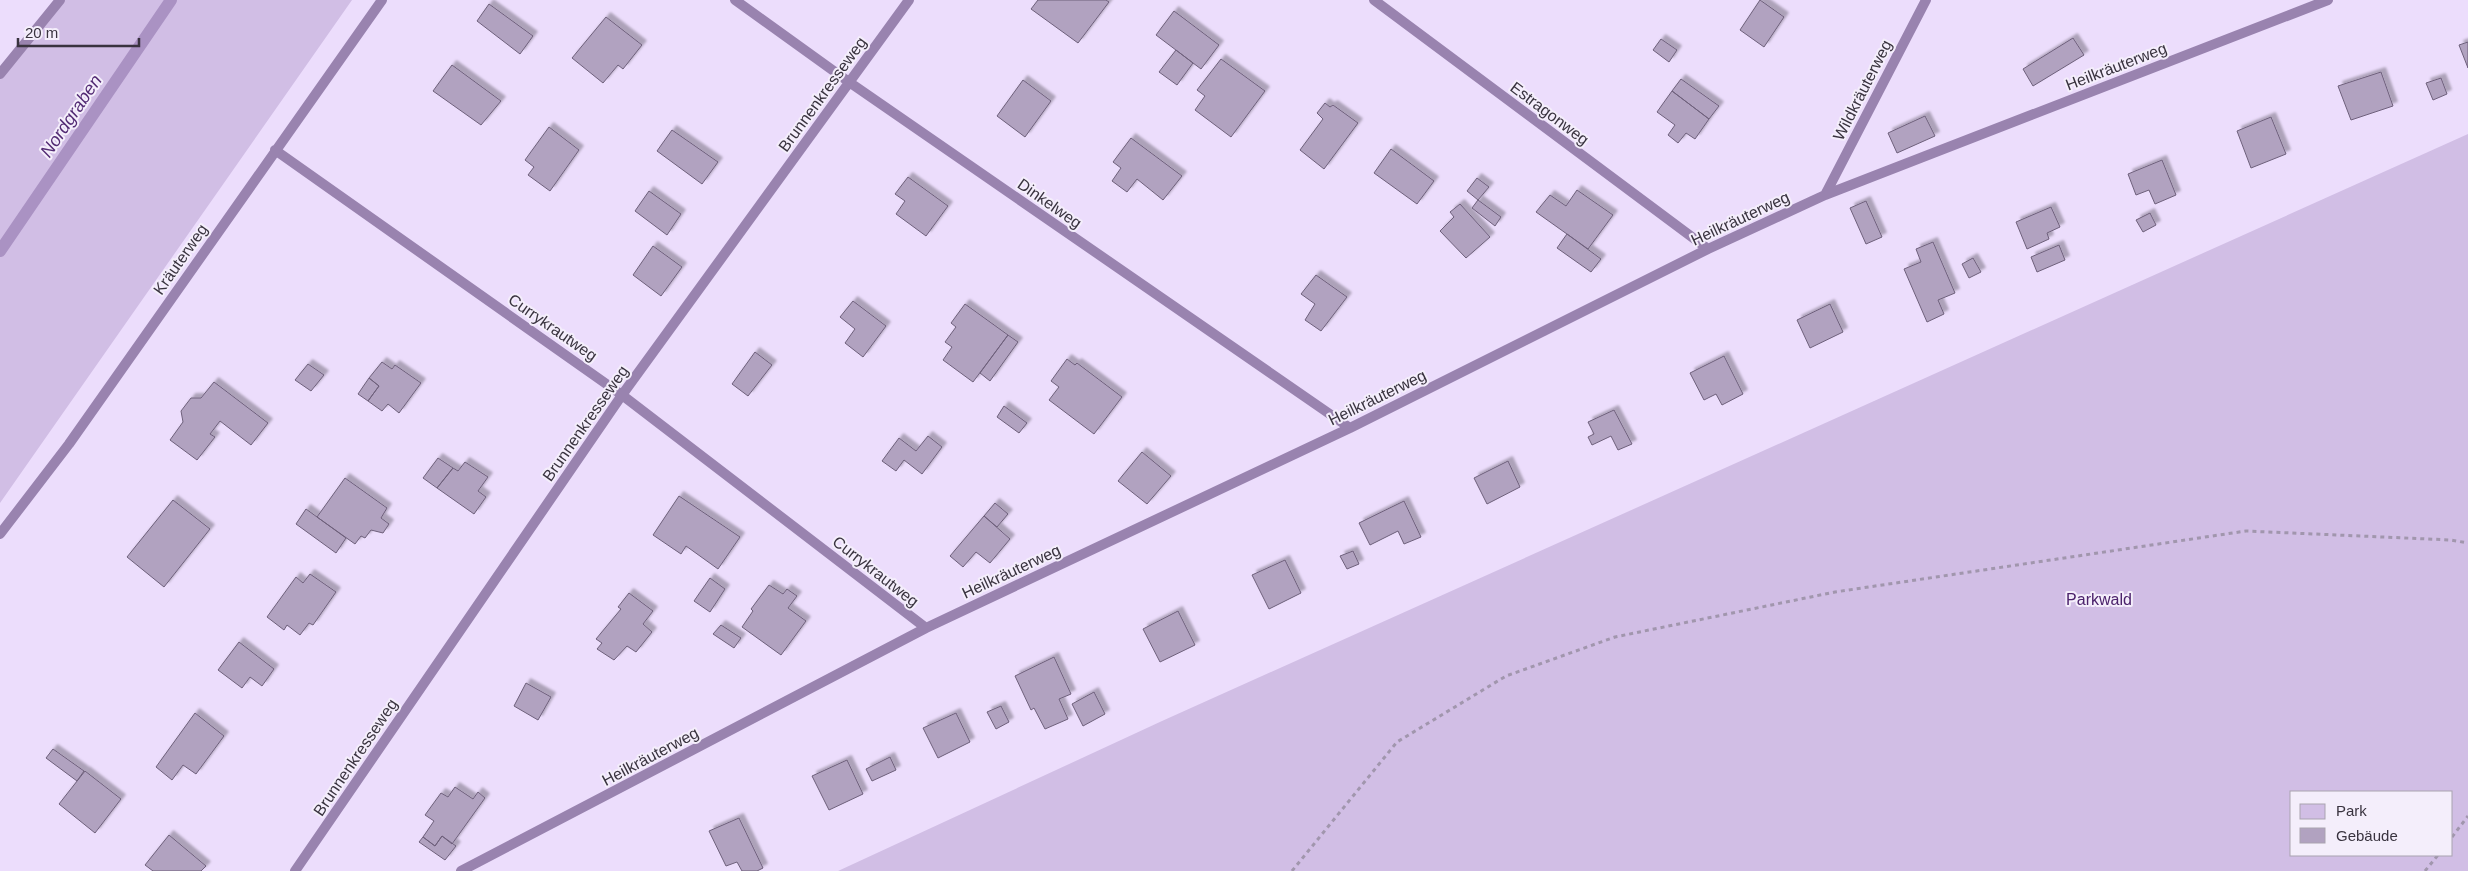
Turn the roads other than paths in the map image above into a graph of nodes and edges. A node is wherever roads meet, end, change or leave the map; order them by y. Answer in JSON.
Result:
{"nodes":[{"id":1,"x":60,"y":0,"type":"edge"},
{"id":2,"x":382,"y":0,"type":"edge"},
{"id":3,"x":735,"y":0,"type":"edge"},
{"id":4,"x":909,"y":0,"type":"edge"},
{"id":5,"x":1374,"y":0,"type":"edge"},
{"id":6,"x":1926,"y":0,"type":"edge"},
{"id":7,"x":2328,"y":0,"type":"edge"},
{"id":8,"x":0,"y":73,"type":"edge"},
{"id":9,"x":849,"y":82,"type":"junction"},
{"id":10,"x":274,"y":150,"type":"junction"},
{"id":11,"x":1825,"y":195,"type":"junction"},
{"id":12,"x":1708,"y":250,"type":"junction"},
{"id":13,"x":622,"y":394,"type":"junction"},
{"id":14,"x":1350,"y":428,"type":"junction"},
{"id":15,"x":0,"y":534,"type":"edge"},
{"id":16,"x":926,"y":628,"type":"junction"},
{"id":17,"x":295,"y":871,"type":"edge"},
{"id":18,"x":461,"y":871,"type":"edge"}],
"edges":[{"from":1,"to":8,"type":"lane"},
{"from":2,"to":10,"type":"lane","name":"Kräuterweg"},
{"from":3,"to":9,"type":"lane","name":"Dinkelweg"},
{"from":4,"to":9,"type":"lane","name":"Brunnenkresseweg"},
{"from":5,"to":12,"type":"lane","name":"Estragonweg"},
{"from":6,"to":11,"type":"lane","name":"Wildkräuterweg"},
{"from":7,"to":11,"type":"lane","name":"Heilkräuterweg"},
{"from":9,"to":13,"type":"lane","name":"Brunnenkresseweg"},
{"from":9,"to":14,"type":"lane","name":"Dinkelweg"},
{"from":10,"to":13,"type":"lane","name":"Currykrautweg"},
{"from":10,"to":15,"type":"lane","name":"Kräuterweg"},
{"from":11,"to":12,"type":"lane","name":"Heilkräuterweg"},
{"from":12,"to":14,"type":"lane","name":"Heilkräuterweg"},
{"from":13,"to":16,"type":"lane","name":"Currykrautweg"},
{"from":13,"to":17,"type":"lane","name":"Brunnenkresseweg"},
{"from":14,"to":16,"type":"lane","name":"Heilkräuterweg"},
{"from":16,"to":18,"type":"lane","name":"Heilkräuterweg"}]}
